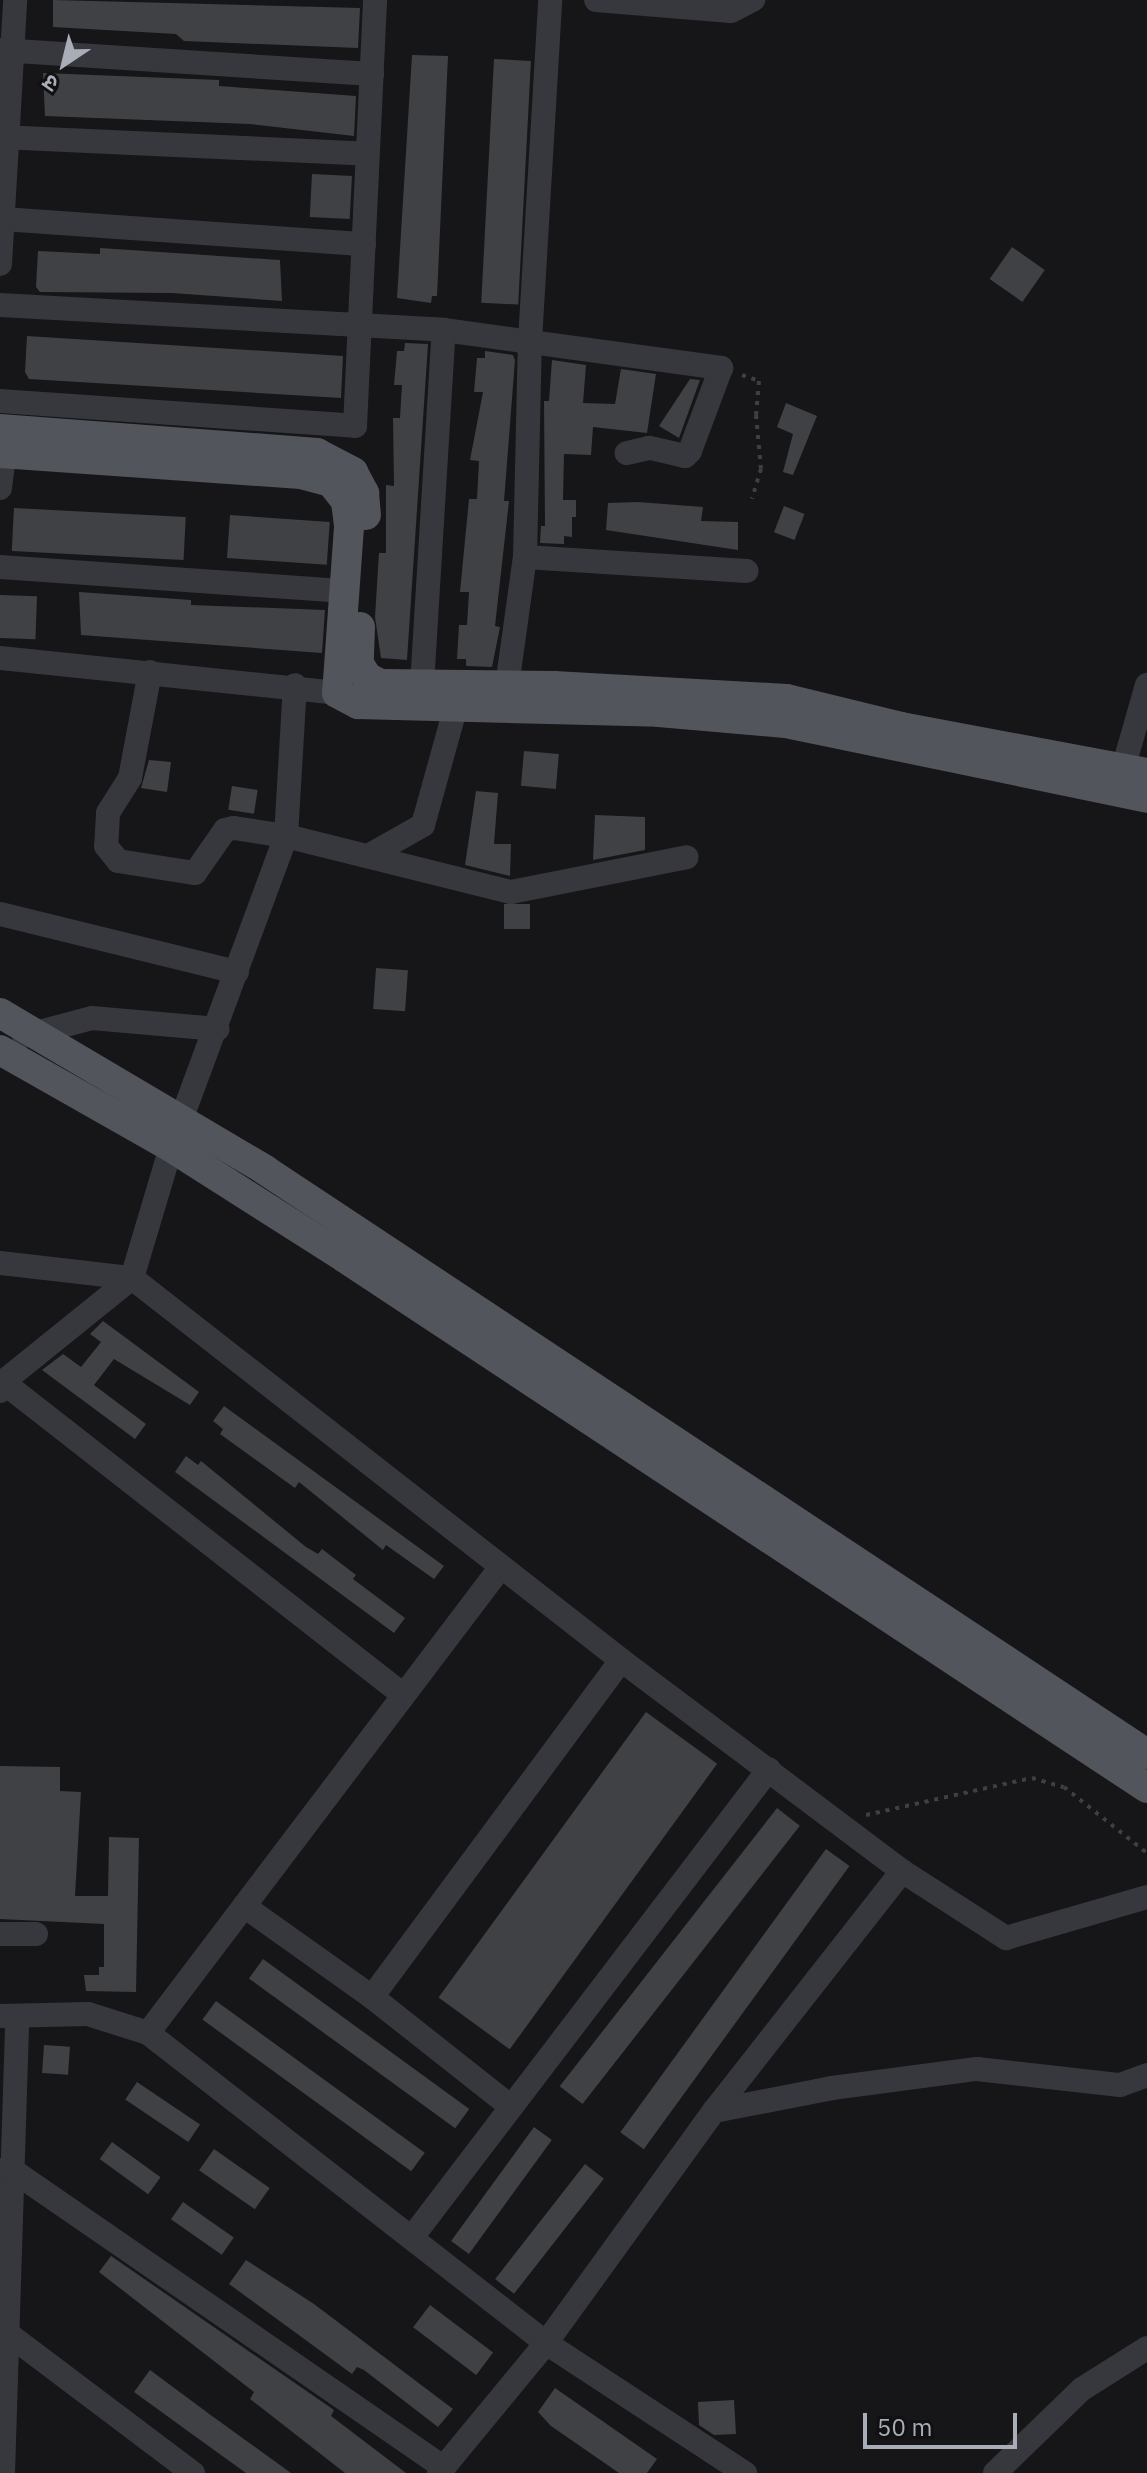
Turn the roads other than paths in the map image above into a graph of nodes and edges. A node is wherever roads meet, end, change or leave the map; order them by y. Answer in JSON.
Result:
{"nodes":[{"id":1,"x":15,"y":0,"type":"edge"},
{"id":2,"x":375,"y":0,"type":"edge"},
{"id":3,"x":550,"y":0,"type":"edge"},
{"id":4,"x":596,"y":0,"type":"edge"},
{"id":5,"x":753,"y":0,"type":"edge"},
{"id":6,"x":6,"y":50,"type":"edge"},
{"id":7,"x":372,"y":74,"type":"junction"},
{"id":8,"x":4,"y":138,"type":"edge"},
{"id":9,"x":368,"y":154,"type":"junction"},
{"id":10,"x":3,"y":219,"type":"junction"},
{"id":11,"x":364,"y":244,"type":"junction"},
{"id":12,"x":0,"y":264,"type":"edge"},
{"id":13,"x":0,"y":305,"type":"edge"},
{"id":14,"x":360,"y":325,"type":"junction"},
{"id":15,"x":444,"y":330,"type":"junction"},
{"id":16,"x":530,"y":341,"type":"junction"},
{"id":17,"x":0,"y":401,"type":"edge"},
{"id":18,"x":1,"y":445,"type":"edge"},
{"id":19,"x":627,"y":453,"type":"dead end"},
{"id":20,"x":0,"y":488,"type":"edge"},
{"id":21,"x":525,"y":557,"type":"junction"},
{"id":22,"x":0,"y":567,"type":"edge"},
{"id":23,"x":747,"y":571,"type":"dead end"},
{"id":24,"x":345,"y":591,"type":"junction"},
{"id":25,"x":0,"y":658,"type":"edge"},
{"id":26,"x":150,"y":672,"type":"junction"},
{"id":27,"x":381,"y":684,"type":"junction"},
{"id":28,"x":295,"y":685,"type":"junction"},
{"id":29,"x":422,"y":685,"type":"junction"},
{"id":30,"x":1147,"y":685,"type":"edge"},
{"id":31,"x":507,"y":686,"type":"junction"},
{"id":32,"x":337,"y":693,"type":"junction"},
{"id":33,"x":456,"y":706,"type":"junction"},
{"id":34,"x":1129,"y":778,"type":"edge"},
{"id":35,"x":1147,"y":798,"type":"edge"},
{"id":36,"x":286,"y":836,"type":"junction"},
{"id":37,"x":370,"y":855,"type":"junction"},
{"id":38,"x":687,"y":857,"type":"dead end"},
{"id":39,"x":0,"y":914,"type":"edge"},
{"id":40,"x":237,"y":972,"type":"junction"},
{"id":41,"x":0,"y":1013,"type":"edge"},
{"id":42,"x":218,"y":1029,"type":"junction"},
{"id":43,"x":27,"y":1032,"type":"junction"},
{"id":44,"x":5,"y":1053,"type":"edge"},
{"id":45,"x":176,"y":1133,"type":"junction"},
{"id":46,"x":0,"y":1263,"type":"edge"},
{"id":47,"x":132,"y":1278,"type":"junction"},
{"id":48,"x":2,"y":1386,"type":"edge"},
{"id":49,"x":619,"y":1423,"type":"junction"},
{"id":50,"x":500,"y":1568,"type":"junction"},
{"id":51,"x":621,"y":1660,"type":"junction"},
{"id":52,"x":402,"y":1694,"type":"junction"},
{"id":53,"x":1147,"y":1754,"type":"edge"},
{"id":54,"x":769,"y":1769,"type":"junction"},
{"id":55,"x":1147,"y":1788,"type":"edge"},
{"id":56,"x":902,"y":1871,"type":"junction"},
{"id":57,"x":1147,"y":1897,"type":"edge"},
{"id":58,"x":244,"y":1906,"type":"junction"},
{"id":59,"x":0,"y":1934,"type":"edge"},
{"id":60,"x":36,"y":1934,"type":"dead end"},
{"id":61,"x":372,"y":1997,"type":"junction"},
{"id":62,"x":9,"y":2016,"type":"edge"},
{"id":63,"x":148,"y":2033,"type":"junction"},
{"id":64,"x":1147,"y":2075,"type":"edge"},
{"id":65,"x":510,"y":2106,"type":"junction"},
{"id":66,"x":714,"y":2111,"type":"junction"},
{"id":67,"x":6,"y":2170,"type":"edge"},
{"id":68,"x":413,"y":2236,"type":"junction"},
{"id":69,"x":4,"y":2332,"type":"edge"},
{"id":70,"x":546,"y":2343,"type":"junction"},
{"id":71,"x":1147,"y":2348,"type":"edge"},
{"id":72,"x":441,"y":2470,"type":"edge"},
{"id":73,"x":3,"y":2473,"type":"edge"},
{"id":74,"x":193,"y":2473,"type":"edge"},
{"id":75,"x":745,"y":2473,"type":"edge"},
{"id":76,"x":995,"y":2473,"type":"edge"}],
"edges":[{"from":1,"to":6,"type":"street"},
{"from":2,"to":7,"type":"street"},
{"from":3,"to":16,"type":"street"},
{"from":4,"to":5,"type":"street"},
{"from":6,"to":7,"type":"street"},
{"from":6,"to":8,"type":"street"},
{"from":7,"to":9,"type":"street"},
{"from":8,"to":9,"type":"street"},
{"from":8,"to":10,"type":"street"},
{"from":9,"to":11,"type":"street"},
{"from":10,"to":11,"type":"street"},
{"from":10,"to":12,"type":"street"},
{"from":11,"to":14,"type":"street"},
{"from":13,"to":14,"type":"street"},
{"from":14,"to":15,"type":"street"},
{"from":14,"to":17,"type":"street"},
{"from":15,"to":16,"type":"street"},
{"from":15,"to":29,"type":"street"},
{"from":16,"to":19,"type":"street"},
{"from":16,"to":21,"type":"street"},
{"from":18,"to":20,"type":"street"},
{"from":18,"to":24,"type":"main road"},
{"from":18,"to":27,"type":"main road"},
{"from":21,"to":23,"type":"street"},
{"from":21,"to":31,"type":"street"},
{"from":22,"to":24,"type":"street"},
{"from":24,"to":32,"type":"main road"},
{"from":25,"to":26,"type":"street"},
{"from":26,"to":28,"type":"street"},
{"from":26,"to":36,"type":"street"},
{"from":27,"to":29,"type":"main road"},
{"from":27,"to":32,"type":"street"},
{"from":28,"to":32,"type":"street"},
{"from":28,"to":36,"type":"street"},
{"from":29,"to":31,"type":"main road"},
{"from":30,"to":34,"type":"street"},
{"from":31,"to":34,"type":"main road"},
{"from":32,"to":33,"type":"main road"},
{"from":33,"to":34,"type":"main road"},
{"from":33,"to":37,"type":"street"},
{"from":34,"to":35,"type":"main road"},
{"from":36,"to":37,"type":"street"},
{"from":36,"to":40,"type":"street"},
{"from":37,"to":38,"type":"street"},
{"from":39,"to":40,"type":"street"},
{"from":40,"to":42,"type":"street"},
{"from":41,"to":43,"type":"main road"},
{"from":42,"to":43,"type":"street"},
{"from":42,"to":45,"type":"street"},
{"from":43,"to":44,"type":"street"},
{"from":43,"to":45,"type":"main road"},
{"from":44,"to":45,"type":"main road"},
{"from":45,"to":47,"type":"street"},
{"from":45,"to":49,"type":"main road"},
{"from":46,"to":47,"type":"street"},
{"from":47,"to":48,"type":"street"},
{"from":47,"to":50,"type":"street"},
{"from":48,"to":52,"type":"street"},
{"from":49,"to":53,"type":"main road"},
{"from":49,"to":55,"type":"main road"},
{"from":50,"to":51,"type":"street"},
{"from":50,"to":52,"type":"street"},
{"from":51,"to":54,"type":"street"},
{"from":51,"to":61,"type":"street"},
{"from":52,"to":58,"type":"street"},
{"from":54,"to":56,"type":"street"},
{"from":54,"to":65,"type":"street"},
{"from":56,"to":57,"type":"street"},
{"from":56,"to":66,"type":"street"},
{"from":58,"to":61,"type":"street"},
{"from":58,"to":63,"type":"street"},
{"from":59,"to":60,"type":"street"},
{"from":61,"to":65,"type":"street"},
{"from":62,"to":63,"type":"street"},
{"from":62,"to":67,"type":"street"},
{"from":63,"to":68,"type":"street"},
{"from":64,"to":66,"type":"street"},
{"from":65,"to":68,"type":"street"},
{"from":66,"to":70,"type":"street"},
{"from":67,"to":69,"type":"street"},
{"from":67,"to":72,"type":"street"},
{"from":68,"to":70,"type":"street"},
{"from":69,"to":73,"type":"street"},
{"from":69,"to":74,"type":"street"},
{"from":70,"to":72,"type":"street"},
{"from":70,"to":75,"type":"street"},
{"from":71,"to":76,"type":"street"}]}
